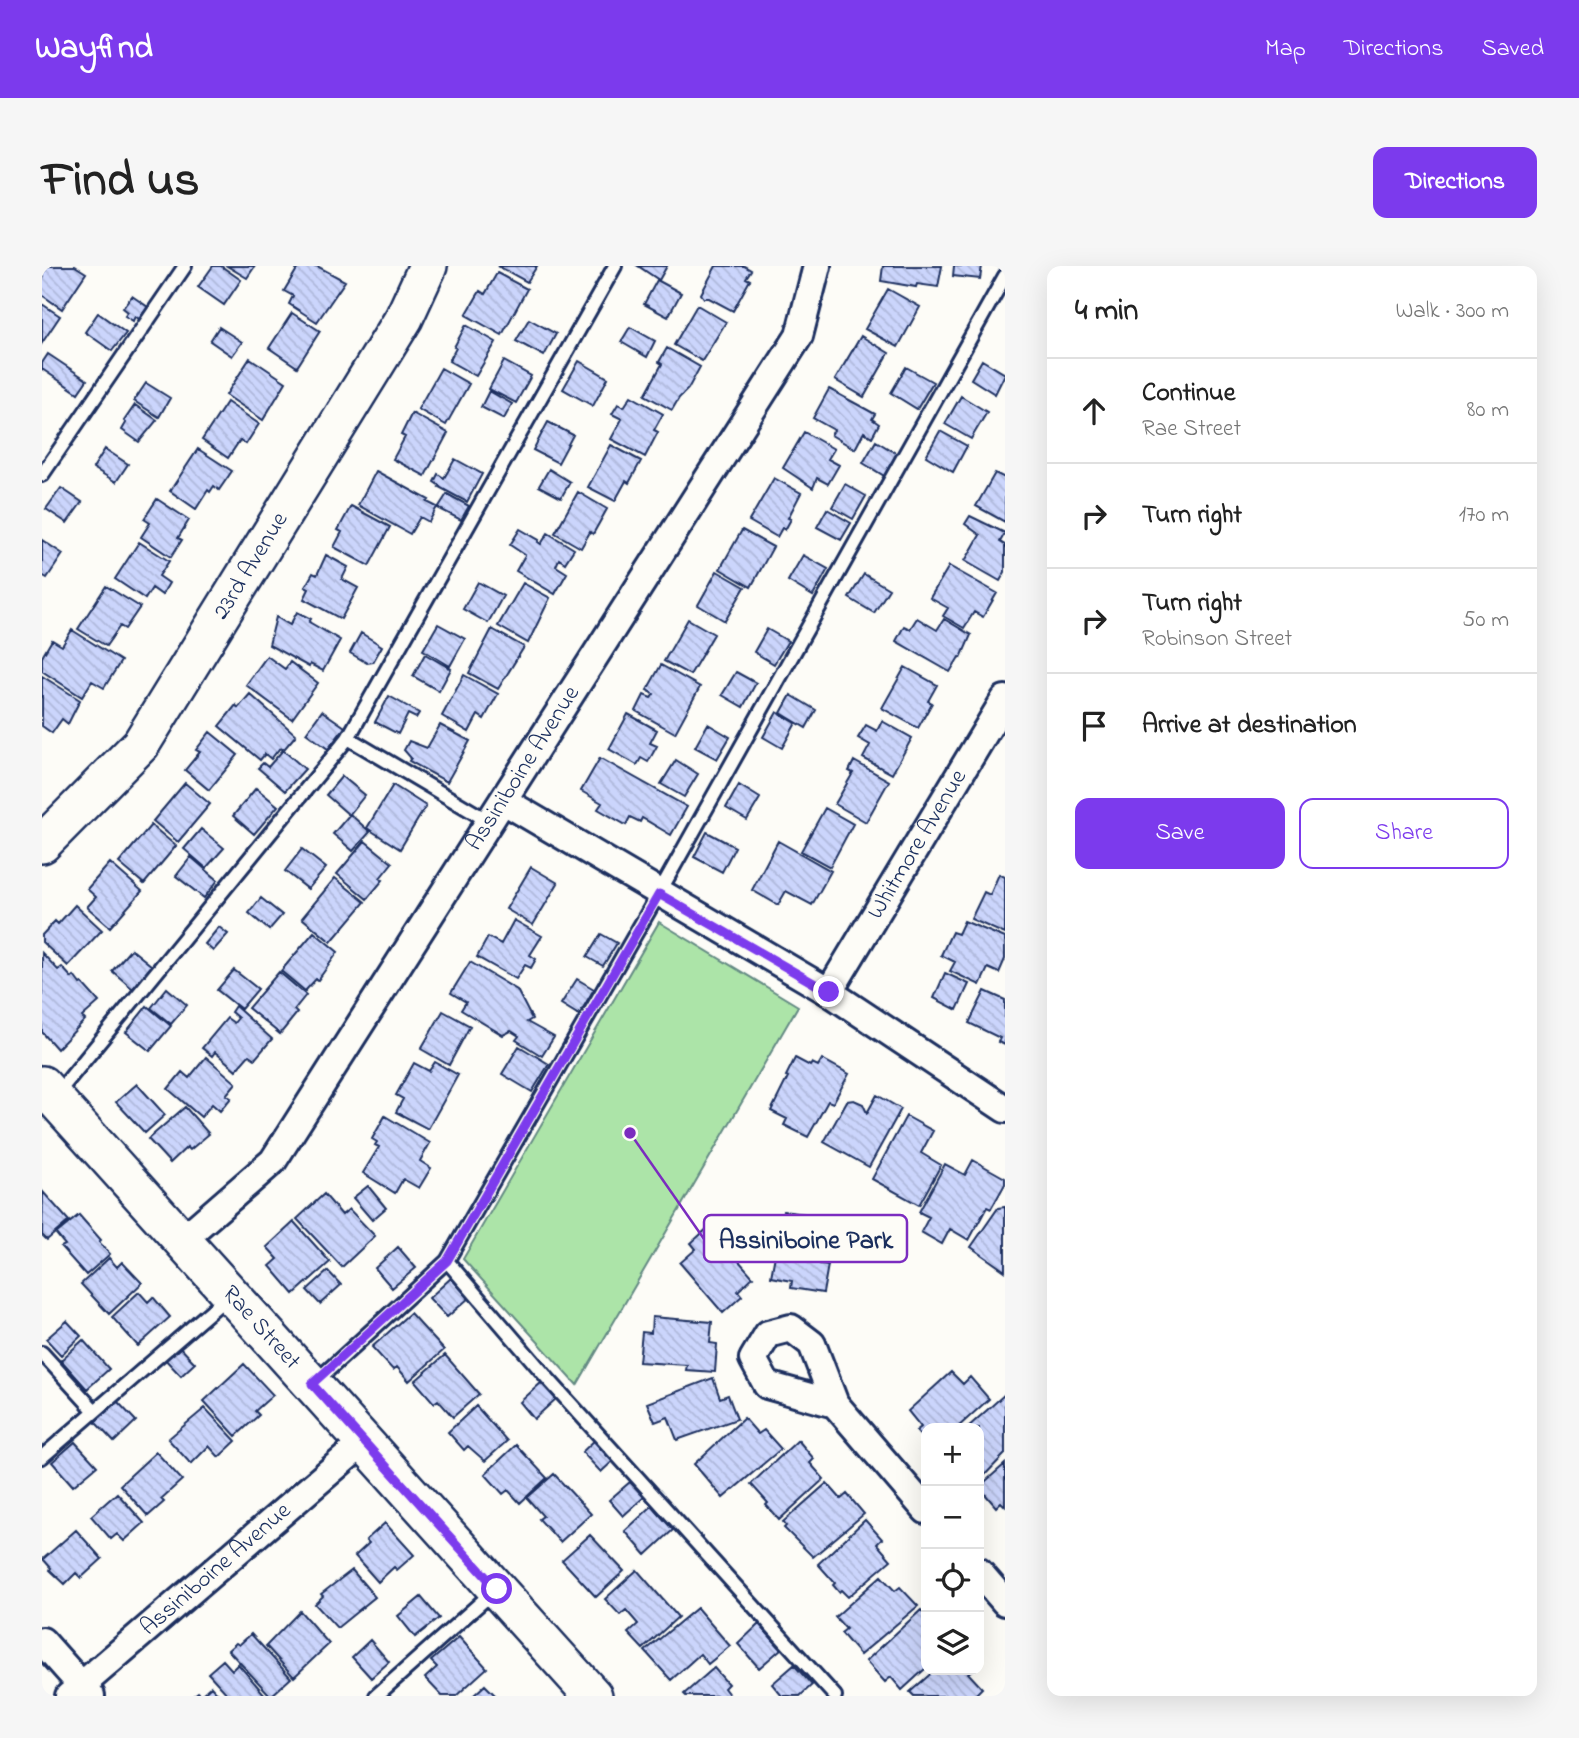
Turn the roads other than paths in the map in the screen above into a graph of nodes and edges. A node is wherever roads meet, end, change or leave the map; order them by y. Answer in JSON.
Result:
{"nodes":[{"id":1,"x":185,"y":266,"type":"edge"},
{"id":2,"x":428,"y":266,"type":"edge"},
{"id":3,"x":615,"y":266,"type":"edge"},
{"id":4,"x":817,"y":266,"type":"edge"},
{"id":5,"x":1005,"y":276,"type":"edge"},
{"id":6,"x":42,"y":475,"type":"edge"},
{"id":7,"x":1005,"y":699,"type":"edge"},
{"id":8,"x":348,"y":738,"type":"junction"},
{"id":9,"x":497,"y":812,"type":"junction"},
{"id":10,"x":42,"y":844,"type":"edge"},
{"id":11,"x":659,"y":894,"type":"junction"},
{"id":12,"x":829,"y":992,"type":"junction"},
{"id":13,"x":48,"y":1091,"type":"edge"},
{"id":14,"x":1005,"y":1110,"type":"edge"},
{"id":15,"x":182,"y":1240,"type":"junction"},
{"id":16,"x":447,"y":1261,"type":"junction"},
{"id":17,"x":230,"y":1293,"type":"junction"},
{"id":18,"x":42,"y":1353,"type":"edge"},
{"id":19,"x":312,"y":1384,"type":"junction"},
{"id":20,"x":835,"y":1404,"type":"dead end"},
{"id":21,"x":94,"y":1410,"type":"junction"},
{"id":22,"x":364,"y":1442,"type":"junction"},
{"id":23,"x":42,"y":1457,"type":"edge"},
{"id":24,"x":921,"y":1504,"type":"edge"},
{"id":25,"x":984,"y":1578,"type":"edge"},
{"id":26,"x":497,"y":1589,"type":"junction"},
{"id":27,"x":1005,"y":1602,"type":"edge"},
{"id":28,"x":42,"y":1641,"type":"edge"},
{"id":29,"x":80,"y":1692,"type":"edge"},
{"id":30,"x":376,"y":1696,"type":"edge"},
{"id":31,"x":593,"y":1696,"type":"edge"},
{"id":32,"x":835,"y":1696,"type":"edge"}],
"edges":[{"from":1,"to":6,"type":"lane"},
{"from":2,"to":10,"type":"street","name":"23rd Avenue"},
{"from":3,"to":8,"type":"lane"},
{"from":4,"to":9,"type":"street","name":"Assiniboine Avenue"},
{"from":5,"to":11,"type":"lane"},
{"from":7,"to":12,"type":"street","name":"Whitmore Avenue"},
{"from":8,"to":9,"type":"lane"},
{"from":8,"to":13,"type":"lane"},
{"from":9,"to":11,"type":"street"},
{"from":9,"to":15,"type":"street","name":"Assiniboine Avenue"},
{"from":11,"to":12,"type":"street"},
{"from":11,"to":16,"type":"lane"},
{"from":12,"to":14,"type":"street"},
{"from":13,"to":15,"type":"street","name":"Rae Street"},
{"from":15,"to":17,"type":"street","name":"Rae Street"},
{"from":16,"to":19,"type":"lane"},
{"from":16,"to":32,"type":"lane"},
{"from":17,"to":19,"type":"street","name":"Rae Street"},
{"from":17,"to":21,"type":"lane"},
{"from":18,"to":21,"type":"lane"},
{"from":19,"to":22,"type":"street","name":"Rae Street"},
{"from":20,"to":24,"type":"street"},
{"from":21,"to":23,"type":"lane"},
{"from":22,"to":26,"type":"street","name":"Rae Street"},
{"from":22,"to":29,"type":"street","name":"Assiniboine Avenue"},
{"from":25,"to":27,"type":"street"},
{"from":26,"to":30,"type":"lane"},
{"from":26,"to":31,"type":"street","name":"Rae Street"},
{"from":28,"to":29,"type":"street"}]}
